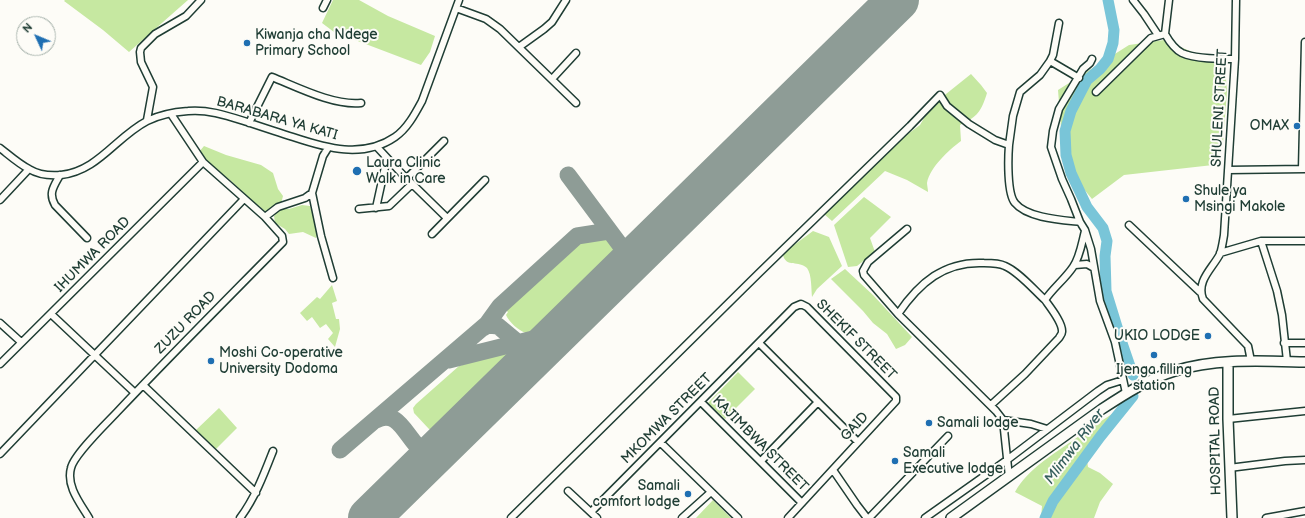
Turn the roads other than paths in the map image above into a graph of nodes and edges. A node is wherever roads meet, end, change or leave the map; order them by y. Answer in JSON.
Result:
{"nodes":[{"id":1,"x":201,"y":0,"type":"edge"},
{"id":2,"x":327,"y":0,"type":"edge"},
{"id":3,"x":459,"y":0,"type":"edge"},
{"id":4,"x":566,"y":0,"type":"edge"},
{"id":5,"x":1133,"y":0,"type":"edge"},
{"id":6,"x":1169,"y":0,"type":"edge"},
{"id":7,"x":1236,"y":0,"type":"edge"},
{"id":8,"x":323,"y":8,"type":"dead end"},
{"id":9,"x":456,"y":8,"type":"junction"},
{"id":10,"x":1059,"y":23,"type":"dead end"},
{"id":11,"x":1165,"y":34,"type":"junction"},
{"id":12,"x":1158,"y":35,"type":"junction"},
{"id":13,"x":1305,"y":42,"type":"edge"},
{"id":14,"x":519,"y":47,"type":"junction"},
{"id":15,"x":576,"y":53,"type":"dead end"},
{"id":16,"x":1305,"y":53,"type":"edge"},
{"id":17,"x":1092,"y":59,"type":"dead end"},
{"id":18,"x":1234,"y":60,"type":"junction"},
{"id":19,"x":1050,"y":61,"type":"junction"},
{"id":20,"x":1079,"y":78,"type":"junction"},
{"id":21,"x":552,"y":79,"type":"junction"},
{"id":22,"x":1096,"y":92,"type":"dead end"},
{"id":23,"x":361,"y":103,"type":"dead end"},
{"id":24,"x":576,"y":103,"type":"dead end"},
{"id":25,"x":171,"y":114,"type":"junction"},
{"id":26,"x":147,"y":120,"type":"junction"},
{"id":27,"x":248,"y":123,"type":"junction"},
{"id":28,"x":444,"y":141,"type":"dead end"},
{"id":29,"x":1009,"y":146,"type":"junction"},
{"id":30,"x":377,"y":147,"type":"junction"},
{"id":31,"x":0,"y":148,"type":"edge"},
{"id":32,"x":328,"y":148,"type":"junction"},
{"id":33,"x":387,"y":158,"type":"junction"},
{"id":34,"x":203,"y":162,"type":"junction"},
{"id":35,"x":1304,"y":169,"type":"edge"},
{"id":36,"x":29,"y":170,"type":"junction"},
{"id":37,"x":1228,"y":170,"type":"junction"},
{"id":38,"x":60,"y":175,"type":"junction"},
{"id":39,"x":407,"y":178,"type":"junction"},
{"id":40,"x":485,"y":180,"type":"dead end"},
{"id":41,"x":412,"y":184,"type":"junction"},
{"id":42,"x":312,"y":193,"type":"junction"},
{"id":43,"x":244,"y":199,"type":"junction"},
{"id":44,"x":0,"y":200,"type":"edge"},
{"id":45,"x":376,"y":208,"type":"junction"},
{"id":46,"x":359,"y":209,"type":"dead end"},
{"id":47,"x":265,"y":217,"type":"junction"},
{"id":48,"x":447,"y":218,"type":"junction"},
{"id":49,"x":1080,"y":222,"type":"junction"},
{"id":50,"x":1129,"y":225,"type":"dead end"},
{"id":51,"x":907,"y":230,"type":"dead end"},
{"id":52,"x":1085,"y":230,"type":"junction"},
{"id":53,"x":432,"y":234,"type":"dead end"},
{"id":54,"x":87,"y":238,"type":"dead end"},
{"id":55,"x":1261,"y":241,"type":"junction"},
{"id":56,"x":1305,"y":241,"type":"edge"},
{"id":57,"x":1220,"y":253,"type":"junction"},
{"id":58,"x":1075,"y":265,"type":"junction"},
{"id":59,"x":1094,"y":268,"type":"junction"},
{"id":60,"x":333,"y":278,"type":"dead end"},
{"id":61,"x":1200,"y":292,"type":"junction"},
{"id":62,"x":1045,"y":300,"type":"junction"},
{"id":63,"x":51,"y":314,"type":"junction"},
{"id":64,"x":898,"y":314,"type":"junction"},
{"id":65,"x":0,"y":323,"type":"edge"},
{"id":66,"x":21,"y":342,"type":"junction"},
{"id":67,"x":759,"y":343,"type":"junction"},
{"id":68,"x":1284,"y":343,"type":"junction"},
{"id":69,"x":1305,"y":343,"type":"edge"},
{"id":70,"x":95,"y":355,"type":"junction"},
{"id":71,"x":1251,"y":361,"type":"junction"},
{"id":72,"x":1287,"y":361,"type":"junction"},
{"id":73,"x":1228,"y":362,"type":"junction"},
{"id":74,"x":1305,"y":362,"type":"edge"},
{"id":75,"x":0,"y":364,"type":"edge"},
{"id":76,"x":1124,"y":380,"type":"junction"},
{"id":77,"x":143,"y":385,"type":"junction"},
{"id":78,"x":135,"y":393,"type":"junction"},
{"id":79,"x":1126,"y":393,"type":"junction"},
{"id":80,"x":896,"y":401,"type":"joint"},
{"id":81,"x":701,"y":402,"type":"junction"},
{"id":82,"x":818,"y":402,"type":"junction"},
{"id":83,"x":991,"y":405,"type":"junction"},
{"id":84,"x":1305,"y":411,"type":"edge"},
{"id":85,"x":1228,"y":419,"type":"junction"},
{"id":86,"x":1003,"y":420,"type":"junction"},
{"id":87,"x":1047,"y":429,"type":"junction"},
{"id":88,"x":948,"y":436,"type":"dead end"},
{"id":89,"x":858,"y":442,"type":"junction"},
{"id":90,"x":661,"y":443,"type":"junction"},
{"id":91,"x":273,"y":451,"type":"dead end"},
{"id":92,"x":0,"y":454,"type":"edge"},
{"id":93,"x":1007,"y":460,"type":"junction"},
{"id":94,"x":1305,"y":460,"type":"edge"},
{"id":95,"x":761,"y":461,"type":"junction"},
{"id":96,"x":1229,"y":468,"type":"junction"},
{"id":97,"x":833,"y":470,"type":"junction"},
{"id":98,"x":1008,"y":477,"type":"junction"},
{"id":99,"x":568,"y":491,"type":"dead end"},
{"id":100,"x":711,"y":492,"type":"junction"},
{"id":101,"x":256,"y":493,"type":"junction"},
{"id":102,"x":802,"y":503,"type":"junction"},
{"id":103,"x":1305,"y":511,"type":"edge"},
{"id":104,"x":591,"y":512,"type":"junction"},
{"id":105,"x":89,"y":518,"type":"edge"},
{"id":106,"x":240,"y":518,"type":"edge"},
{"id":107,"x":511,"y":518,"type":"edge"},
{"id":108,"x":597,"y":518,"type":"edge"},
{"id":109,"x":682,"y":518,"type":"edge"},
{"id":110,"x":738,"y":518,"type":"edge"},
{"id":111,"x":788,"y":518,"type":"edge"},
{"id":112,"x":868,"y":518,"type":"edge"},
{"id":113,"x":925,"y":518,"type":"edge"},
{"id":114,"x":951,"y":518,"type":"edge"},
{"id":115,"x":1232,"y":518,"type":"edge"},
{"id":116,"x":1266,"y":518,"type":"edge"}],
"edges":[{"from":1,"to":26,"type":"street"},
{"from":2,"to":8,"type":"street"},
{"from":3,"to":9,"type":"street","name":"BARABARA YA KATI"},
{"from":4,"to":14,"type":"street"},
{"from":5,"to":12,"type":"street"},
{"from":6,"to":11,"type":"street"},
{"from":7,"to":18,"type":"street","name":"SHULENI STREET"},
{"from":9,"to":14,"type":"street"},
{"from":9,"to":30,"type":"street","name":"BARABARA YA KATI"},
{"from":10,"to":19,"type":"street"},
{"from":11,"to":12,"type":"street"},
{"from":11,"to":18,"type":"street"},
{"from":12,"to":22,"type":"street"},
{"from":13,"to":16,"type":"street"},
{"from":14,"to":21,"type":"street"},
{"from":15,"to":21,"type":"street"},
{"from":16,"to":35,"type":"street"},
{"from":17,"to":20,"type":"street"},
{"from":18,"to":37,"type":"street","name":"SHULENI STREET"},
{"from":19,"to":20,"type":"street"},
{"from":19,"to":29,"type":"street"},
{"from":20,"to":49,"type":"street"},
{"from":21,"to":24,"type":"street"},
{"from":23,"to":27,"type":"street"},
{"from":25,"to":26,"type":"street","name":"BARABARA YA KATI"},
{"from":25,"to":27,"type":"street","name":"BARABARA YA KATI"},
{"from":25,"to":34,"type":"street","name":"ZUZU ROAD"},
{"from":26,"to":38,"type":"street","name":"BARABARA YA KATI"},
{"from":27,"to":32,"type":"street","name":"BARABARA YA KATI"},
{"from":28,"to":39,"type":"street"},
{"from":29,"to":49,"type":"street"},
{"from":29,"to":107,"type":"street"},
{"from":30,"to":32,"type":"street","name":"BARABARA YA KATI"},
{"from":30,"to":33,"type":"street"},
{"from":31,"to":36,"type":"street","name":"BARABARA YA KATI"},
{"from":32,"to":42,"type":"street"},
{"from":33,"to":39,"type":"street"},
{"from":33,"to":45,"type":"street"},
{"from":34,"to":43,"type":"street","name":"ZUZU ROAD"},
{"from":34,"to":63,"type":"street","name":"IHUMWA ROAD"},
{"from":35,"to":37,"type":"street"},
{"from":36,"to":38,"type":"street","name":"BARABARA YA KATI"},
{"from":36,"to":44,"type":"street"},
{"from":37,"to":57,"type":"street","name":"SHULENI STREET"},
{"from":38,"to":54,"type":"street"},
{"from":39,"to":41,"type":"street"},
{"from":40,"to":48,"type":"street"},
{"from":41,"to":45,"type":"street"},
{"from":41,"to":48,"type":"street"},
{"from":42,"to":47,"type":"street"},
{"from":42,"to":60,"type":"street"},
{"from":43,"to":47,"type":"street","name":"ZUZU ROAD"},
{"from":43,"to":70,"type":"street"},
{"from":45,"to":46,"type":"street"},
{"from":47,"to":77,"type":"street","name":"ZUZU ROAD"},
{"from":48,"to":53,"type":"street"},
{"from":49,"to":52,"type":"street"},
{"from":50,"to":61,"type":"street"},
{"from":51,"to":64,"type":"street"},
{"from":52,"to":58,"type":"street"},
{"from":52,"to":59,"type":"street"},
{"from":55,"to":56,"type":"street"},
{"from":55,"to":57,"type":"street"},
{"from":55,"to":68,"type":"street"},
{"from":57,"to":61,"type":"street","name":"SHULENI STREET"},
{"from":58,"to":59,"type":"street"},
{"from":58,"to":62,"type":"street"},
{"from":59,"to":76,"type":"street"},
{"from":61,"to":71,"type":"street"},
{"from":62,"to":64,"type":"street"},
{"from":62,"to":83,"type":"street"},
{"from":63,"to":66,"type":"street","name":"IHUMWA ROAD"},
{"from":63,"to":70,"type":"street"},
{"from":64,"to":83,"type":"street"},
{"from":65,"to":66,"type":"street"},
{"from":66,"to":75,"type":"street","name":"IHUMWA ROAD"},
{"from":67,"to":80,"type":"street","name":"SHEKIF STREET"},
{"from":67,"to":81,"type":"street","name":"MKOMWA STREET"},
{"from":67,"to":82,"type":"street"},
{"from":68,"to":69,"type":"street"},
{"from":68,"to":72,"type":"street"},
{"from":70,"to":78,"type":"street"},
{"from":70,"to":92,"type":"street"},
{"from":71,"to":72,"type":"main road"},
{"from":71,"to":73,"type":"main road"},
{"from":72,"to":74,"type":"main road"},
{"from":73,"to":79,"type":"main road"},
{"from":73,"to":85,"type":"main road","name":"HOSPITAL ROAD"},
{"from":76,"to":79,"type":"street"},
{"from":76,"to":87,"type":"street"},
{"from":77,"to":78,"type":"street","name":"ZUZU ROAD"},
{"from":77,"to":101,"type":"street"},
{"from":78,"to":105,"type":"street","name":"ZUZU ROAD"},
{"from":79,"to":98,"type":"main road"},
{"from":80,"to":89,"type":"street","name":"GAID"},
{"from":81,"to":90,"type":"street","name":"MKOMWA STREET"},
{"from":81,"to":95,"type":"street","name":"KAJIMBWA STREET"},
{"from":82,"to":89,"type":"street"},
{"from":82,"to":95,"type":"street"},
{"from":83,"to":86,"type":"street"},
{"from":84,"to":85,"type":"street"},
{"from":85,"to":96,"type":"main road","name":"HOSPITAL ROAD"},
{"from":86,"to":87,"type":"street"},
{"from":86,"to":93,"type":"street"},
{"from":87,"to":93,"type":"street"},
{"from":88,"to":112,"type":"street"},
{"from":89,"to":97,"type":"street","name":"GAID"},
{"from":90,"to":100,"type":"street"},
{"from":90,"to":104,"type":"street","name":"MKOMWA STREET"},
{"from":91,"to":101,"type":"street"},
{"from":93,"to":98,"type":"street"},
{"from":93,"to":113,"type":"street"},
{"from":94,"to":96,"type":"street"},
{"from":95,"to":102,"type":"street","name":"KAJIMBWA STREET"},
{"from":96,"to":115,"type":"main road","name":"HOSPITAL ROAD"},
{"from":97,"to":102,"type":"street","name":"GAID"},
{"from":97,"to":112,"type":"street"},
{"from":98,"to":114,"type":"main road"},
{"from":99,"to":104,"type":"street"},
{"from":100,"to":109,"type":"street"},
{"from":100,"to":110,"type":"street"},
{"from":101,"to":106,"type":"street"},
{"from":102,"to":111,"type":"street","name":"GAID"},
{"from":103,"to":116,"type":"street"},
{"from":104,"to":108,"type":"street"}]}
